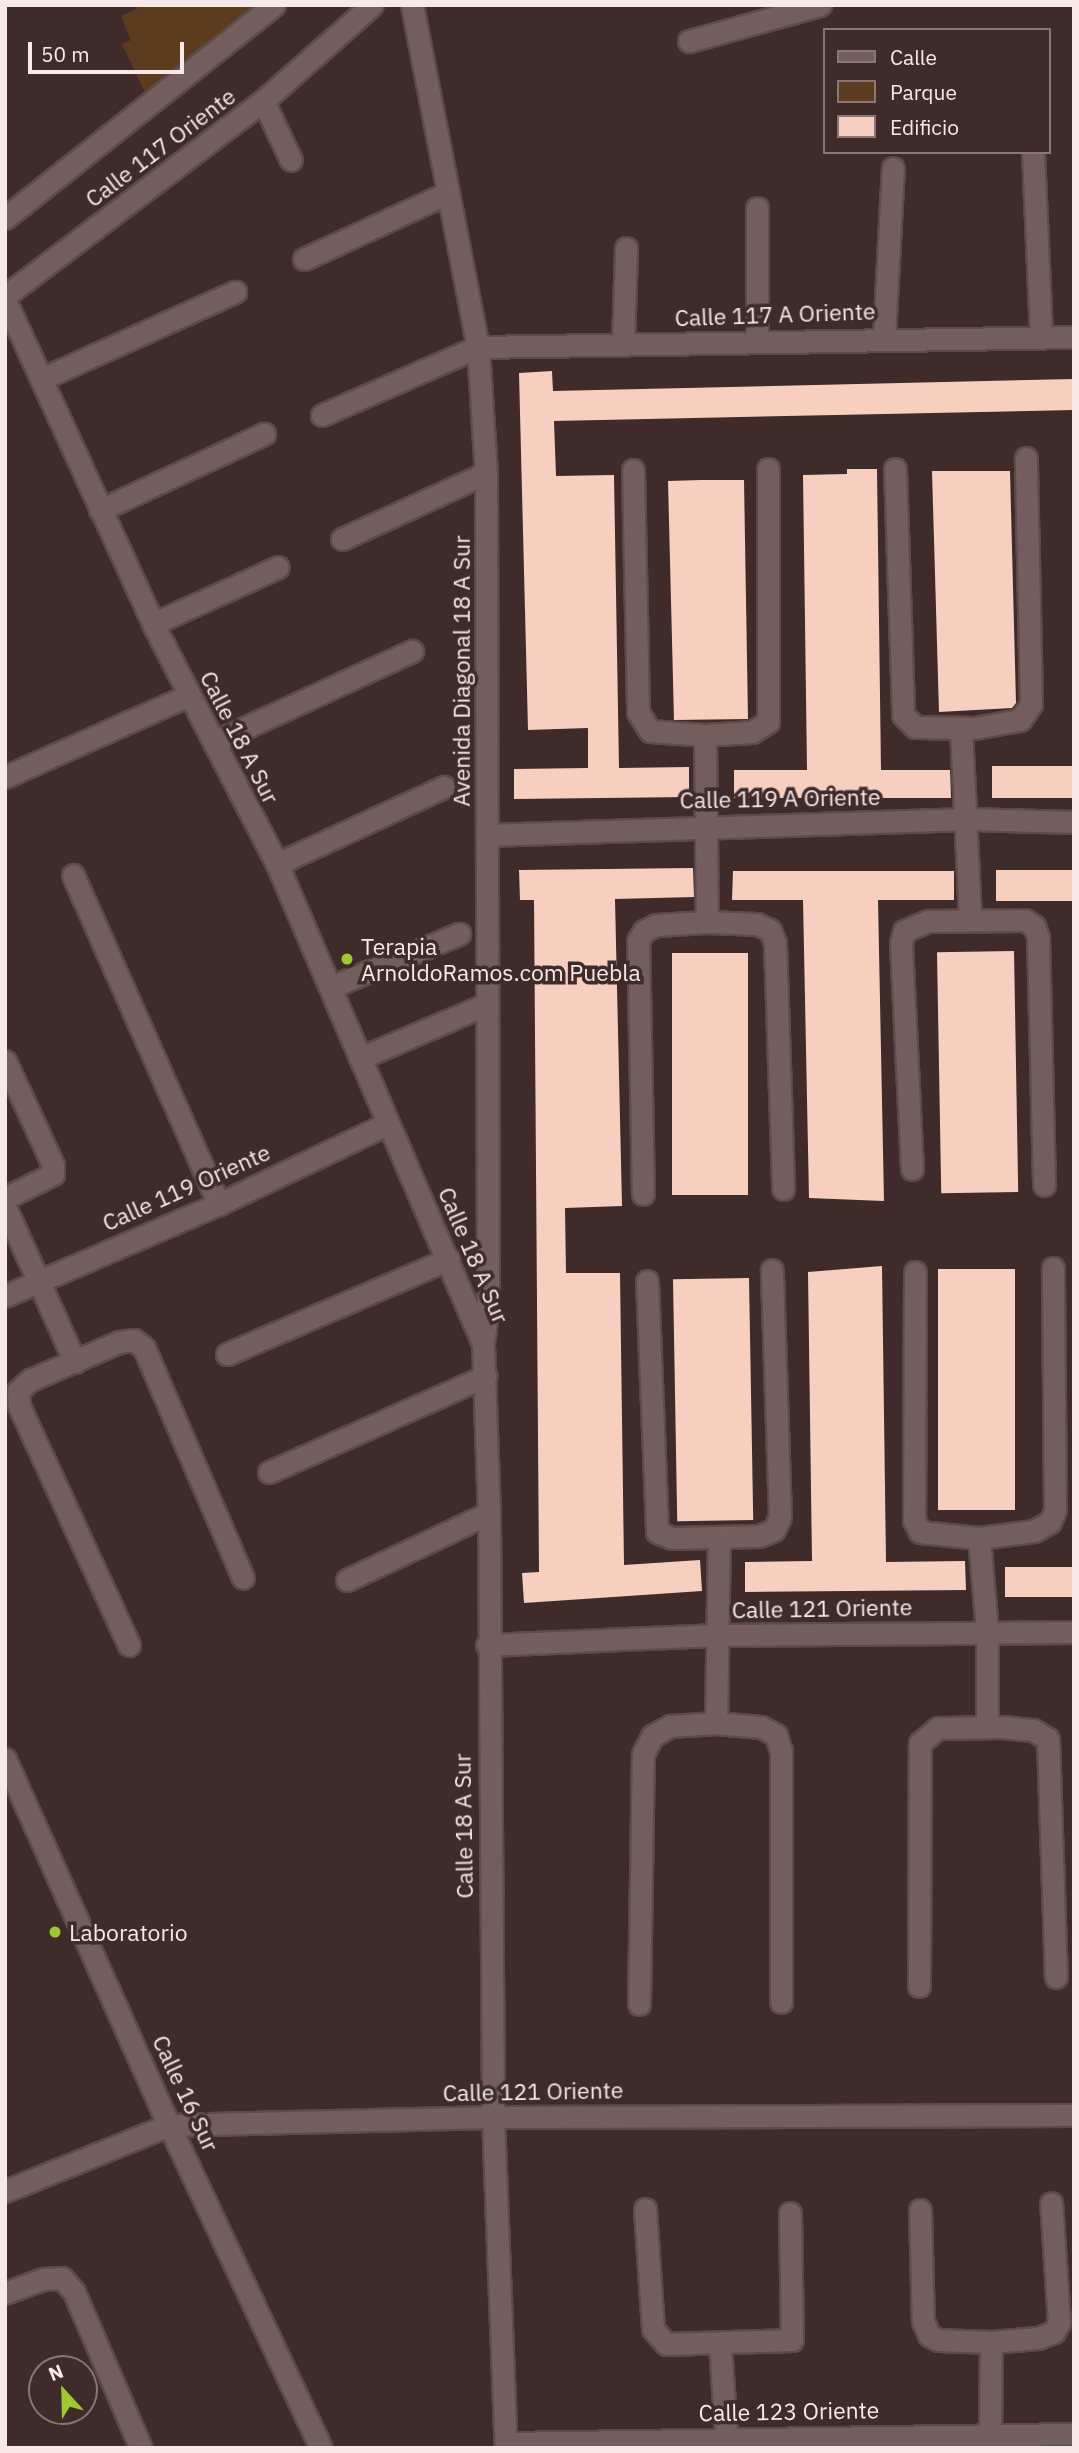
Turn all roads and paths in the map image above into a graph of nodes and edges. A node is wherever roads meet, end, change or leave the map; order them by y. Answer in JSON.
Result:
{"nodes":[{"id":1,"x":274,"y":5,"type":"edge"},
{"id":2,"x":372,"y":5,"type":"edge"},
{"id":3,"x":412,"y":5,"type":"edge"},
{"id":4,"x":820,"y":5,"type":"edge"},
{"id":5,"x":689,"y":41,"type":"dead end"},
{"id":6,"x":263,"y":102,"type":"junction"},
{"id":7,"x":1033,"y":154,"type":"edge"},
{"id":8,"x":291,"y":160,"type":"dead end"},
{"id":9,"x":893,"y":168,"type":"dead end"},
{"id":10,"x":445,"y":194,"type":"junction"},
{"id":11,"x":757,"y":208,"type":"dead end"},
{"id":12,"x":5,"y":218,"type":"edge"},
{"id":13,"x":626,"y":248,"type":"dead end"},
{"id":14,"x":304,"y":259,"type":"dead end"},
{"id":15,"x":235,"y":292,"type":"dead end"},
{"id":16,"x":5,"y":298,"type":"edge"},
{"id":17,"x":1041,"y":336,"type":"junction"},
{"id":18,"x":884,"y":337,"type":"junction"},
{"id":19,"x":1074,"y":337,"type":"edge"},
{"id":20,"x":757,"y":339,"type":"junction"},
{"id":21,"x":623,"y":345,"type":"junction"},
{"id":22,"x":478,"y":347,"type":"junction"},
{"id":23,"x":41,"y":379,"type":"junction"},
{"id":24,"x":322,"y":415,"type":"dead end"},
{"id":25,"x":264,"y":434,"type":"dead end"},
{"id":26,"x":1026,"y":458,"type":"dead end"},
{"id":27,"x":895,"y":469,"type":"dead end"},
{"id":28,"x":634,"y":470,"type":"dead end"},
{"id":29,"x":768,"y":470,"type":"dead end"},
{"id":30,"x":486,"y":473,"type":"junction"},
{"id":31,"x":100,"y":509,"type":"junction"},
{"id":32,"x":342,"y":539,"type":"dead end"},
{"id":33,"x":278,"y":567,"type":"dead end"},
{"id":34,"x":153,"y":624,"type":"junction"},
{"id":35,"x":412,"y":651,"type":"dead end"},
{"id":36,"x":189,"y":695,"type":"junction"},
{"id":37,"x":961,"y":728,"type":"junction"},
{"id":38,"x":705,"y":735,"type":"junction"},
{"id":39,"x":214,"y":742,"type":"junction"},
{"id":40,"x":5,"y":777,"type":"edge"},
{"id":41,"x":444,"y":787,"type":"dead end"},
{"id":42,"x":967,"y":820,"type":"junction"},
{"id":43,"x":1074,"y":822,"type":"edge"},
{"id":44,"x":704,"y":826,"type":"junction"},
{"id":45,"x":488,"y":835,"type":"junction"},
{"id":46,"x":277,"y":864,"type":"junction"},
{"id":47,"x":73,"y":875,"type":"dead end"},
{"id":48,"x":970,"y":920,"type":"junction"},
{"id":49,"x":707,"y":922,"type":"junction"},
{"id":50,"x":459,"y":934,"type":"dead end"},
{"id":51,"x":331,"y":987,"type":"junction"},
{"id":52,"x":487,"y":1004,"type":"junction"},
{"id":53,"x":360,"y":1058,"type":"junction"},
{"id":54,"x":5,"y":1061,"type":"edge"},
{"id":55,"x":387,"y":1124,"type":"junction"},
{"id":56,"x":912,"y":1169,"type":"dead end"},
{"id":57,"x":1044,"y":1185,"type":"dead end"},
{"id":58,"x":783,"y":1189,"type":"dead end"},
{"id":59,"x":643,"y":1194,"type":"dead end"},
{"id":60,"x":5,"y":1198,"type":"edge"},
{"id":61,"x":219,"y":1204,"type":"junction"},
{"id":62,"x":5,"y":1208,"type":"edge"},
{"id":63,"x":449,"y":1259,"type":"junction"},
{"id":64,"x":1053,"y":1268,"type":"dead end"},
{"id":65,"x":772,"y":1270,"type":"dead end"},
{"id":66,"x":915,"y":1272,"type":"dead end"},
{"id":67,"x":38,"y":1280,"type":"junction"},
{"id":68,"x":647,"y":1281,"type":"dead end"},
{"id":69,"x":5,"y":1296,"type":"edge"},
{"id":70,"x":483,"y":1344,"type":"junction"},
{"id":71,"x":227,"y":1354,"type":"dead end"},
{"id":72,"x":75,"y":1362,"type":"junction"},
{"id":73,"x":485,"y":1376,"type":"junction"},
{"id":74,"x":269,"y":1472,"type":"dead end"},
{"id":75,"x":489,"y":1513,"type":"junction"},
{"id":76,"x":979,"y":1538,"type":"junction"},
{"id":77,"x":719,"y":1539,"type":"junction"},
{"id":78,"x":243,"y":1578,"type":"dead end"},
{"id":79,"x":347,"y":1580,"type":"dead end"},
{"id":80,"x":987,"y":1631,"type":"junction"},
{"id":81,"x":1074,"y":1632,"type":"edge"},
{"id":82,"x":719,"y":1635,"type":"junction"},
{"id":83,"x":129,"y":1645,"type":"dead end"},
{"id":84,"x":487,"y":1645,"type":"junction"},
{"id":85,"x":716,"y":1723,"type":"junction"},
{"id":86,"x":987,"y":1726,"type":"junction"},
{"id":87,"x":5,"y":1759,"type":"edge"},
{"id":88,"x":1056,"y":1977,"type":"dead end"},
{"id":89,"x":919,"y":1986,"type":"dead end"},
{"id":90,"x":781,"y":2002,"type":"dead end"},
{"id":91,"x":639,"y":2004,"type":"dead end"},
{"id":92,"x":1074,"y":2115,"type":"edge"},
{"id":93,"x":493,"y":2117,"type":"junction"},
{"id":94,"x":169,"y":2125,"type":"junction"},
{"id":95,"x":5,"y":2191,"type":"edge"},
{"id":96,"x":1051,"y":2203,"type":"dead end"},
{"id":97,"x":645,"y":2209,"type":"dead end"},
{"id":98,"x":920,"y":2210,"type":"dead end"},
{"id":99,"x":790,"y":2213,"type":"dead end"},
{"id":100,"x":5,"y":2293,"type":"edge"},
{"id":101,"x":990,"y":2342,"type":"junction"},
{"id":102,"x":720,"y":2345,"type":"junction"},
{"id":103,"x":1074,"y":2434,"type":"edge"},
{"id":104,"x":990,"y":2442,"type":"edge"},
{"id":105,"x":726,"y":2443,"type":"edge"},
{"id":106,"x":506,"y":2445,"type":"edge"},
{"id":107,"x":141,"y":2448,"type":"edge"},
{"id":108,"x":321,"y":2448,"type":"edge"}],
"edges":[{"from":1,"to":12,"type":"street","name":"Calle 117 Oriente"},
{"from":2,"to":6,"type":"street","name":"Calle 117 Oriente"},
{"from":3,"to":10,"type":"street","name":"Avenida Diagonal 18 A Sur"},
{"from":4,"to":5,"type":"street"},
{"from":6,"to":8,"type":"street"},
{"from":6,"to":16,"type":"street","name":"Calle 117 Oriente"},
{"from":7,"to":17,"type":"street"},
{"from":9,"to":18,"type":"street"},
{"from":10,"to":14,"type":"street"},
{"from":10,"to":22,"type":"street","name":"Avenida Diagonal 18 A Sur"},
{"from":11,"to":20,"type":"street"},
{"from":13,"to":21,"type":"street"},
{"from":15,"to":23,"type":"street"},
{"from":16,"to":23,"type":"street","name":"Calle 18 A Sur"},
{"from":17,"to":18,"type":"street","name":"Calle 117 A Oriente"},
{"from":17,"to":19,"type":"street","name":"Calle 117 A Oriente"},
{"from":18,"to":20,"type":"street","name":"Calle 117 A Oriente"},
{"from":20,"to":21,"type":"street","name":"Calle 117 A Oriente"},
{"from":21,"to":22,"type":"street","name":"Calle 117 A Oriente"},
{"from":22,"to":24,"type":"street"},
{"from":22,"to":30,"type":"street","name":"Avenida Diagonal 18 A Sur"},
{"from":23,"to":31,"type":"street","name":"Calle 18 A Sur"},
{"from":25,"to":31,"type":"street"},
{"from":26,"to":37,"type":"street"},
{"from":27,"to":37,"type":"street"},
{"from":28,"to":38,"type":"street"},
{"from":29,"to":38,"type":"street"},
{"from":30,"to":32,"type":"street"},
{"from":30,"to":45,"type":"street","name":"Avenida Diagonal 18 A Sur"},
{"from":31,"to":34,"type":"street","name":"Calle 18 A Sur"},
{"from":33,"to":34,"type":"street"},
{"from":34,"to":36,"type":"street","name":"Calle 18 A Sur"},
{"from":35,"to":39,"type":"street"},
{"from":36,"to":39,"type":"street","name":"Calle 18 A Sur"},
{"from":36,"to":40,"type":"street"},
{"from":37,"to":42,"type":"street"},
{"from":38,"to":44,"type":"street"},
{"from":39,"to":46,"type":"street","name":"Calle 18 A Sur"},
{"from":41,"to":46,"type":"street"},
{"from":42,"to":43,"type":"street","name":"Calle 119 A Oriente"},
{"from":42,"to":44,"type":"street","name":"Calle 119 A Oriente"},
{"from":42,"to":48,"type":"street"},
{"from":44,"to":45,"type":"street","name":"Calle 119 A Oriente"},
{"from":44,"to":49,"type":"street"},
{"from":45,"to":52,"type":"street","name":"Avenida Diagonal 18 A Sur"},
{"from":46,"to":51,"type":"street","name":"Calle 18 A Sur"},
{"from":47,"to":61,"type":"street"},
{"from":48,"to":56,"type":"street"},
{"from":48,"to":57,"type":"street"},
{"from":49,"to":58,"type":"street"},
{"from":49,"to":59,"type":"street"},
{"from":50,"to":51,"type":"street"},
{"from":51,"to":53,"type":"street","name":"Calle 18 A Sur"},
{"from":52,"to":53,"type":"street"},
{"from":52,"to":70,"type":"street","name":"Avenida Diagonal 18 A Sur"},
{"from":53,"to":55,"type":"street","name":"Calle 18 A Sur"},
{"from":54,"to":60,"type":"street"},
{"from":55,"to":61,"type":"street","name":"Calle 119 Oriente"},
{"from":55,"to":63,"type":"street","name":"Calle 18 A Sur"},
{"from":61,"to":67,"type":"street","name":"Calle 119 Oriente"},
{"from":62,"to":67,"type":"street"},
{"from":63,"to":70,"type":"street","name":"Calle 18 A Sur"},
{"from":63,"to":71,"type":"street"},
{"from":64,"to":76,"type":"street"},
{"from":65,"to":77,"type":"street"},
{"from":66,"to":76,"type":"street"},
{"from":67,"to":69,"type":"street","name":"Calle 119 Oriente"},
{"from":67,"to":72,"type":"street"},
{"from":68,"to":77,"type":"street"},
{"from":70,"to":73,"type":"street","name":"Calle 18 A Sur"},
{"from":72,"to":78,"type":"street"},
{"from":72,"to":83,"type":"street"},
{"from":73,"to":74,"type":"street"},
{"from":73,"to":75,"type":"street","name":"Calle 18 A Sur"},
{"from":75,"to":79,"type":"street"},
{"from":75,"to":84,"type":"street","name":"Calle 18 A Sur"},
{"from":76,"to":80,"type":"street"},
{"from":77,"to":82,"type":"street"},
{"from":80,"to":81,"type":"street","name":"Calle 121 Oriente"},
{"from":80,"to":82,"type":"street","name":"Calle 121 Oriente"},
{"from":80,"to":86,"type":"street"},
{"from":82,"to":84,"type":"street","name":"Calle 121 Oriente"},
{"from":82,"to":85,"type":"street"},
{"from":84,"to":93,"type":"street","name":"Calle 18 A Sur"},
{"from":85,"to":90,"type":"street"},
{"from":85,"to":91,"type":"street"},
{"from":86,"to":88,"type":"street"},
{"from":86,"to":89,"type":"street"},
{"from":87,"to":94,"type":"street","name":"Calle 16 Sur"},
{"from":92,"to":93,"type":"street","name":"Calle 121 Oriente"},
{"from":93,"to":94,"type":"street","name":"Calle 121 Oriente"},
{"from":93,"to":106,"type":"street","name":"Calle 18 A Sur"},
{"from":94,"to":95,"type":"street","name":"Calle 121 Oriente"},
{"from":94,"to":108,"type":"street","name":"Calle 16 Sur"},
{"from":96,"to":101,"type":"street"},
{"from":97,"to":102,"type":"street"},
{"from":98,"to":101,"type":"street"},
{"from":99,"to":102,"type":"street"},
{"from":100,"to":107,"type":"street"},
{"from":101,"to":104,"type":"street"},
{"from":102,"to":105,"type":"street"},
{"from":103,"to":104,"type":"street","name":"Calle 123 Oriente"},
{"from":104,"to":105,"type":"street","name":"Calle 123 Oriente"},
{"from":105,"to":106,"type":"street","name":"Calle 123 Oriente"}]}
